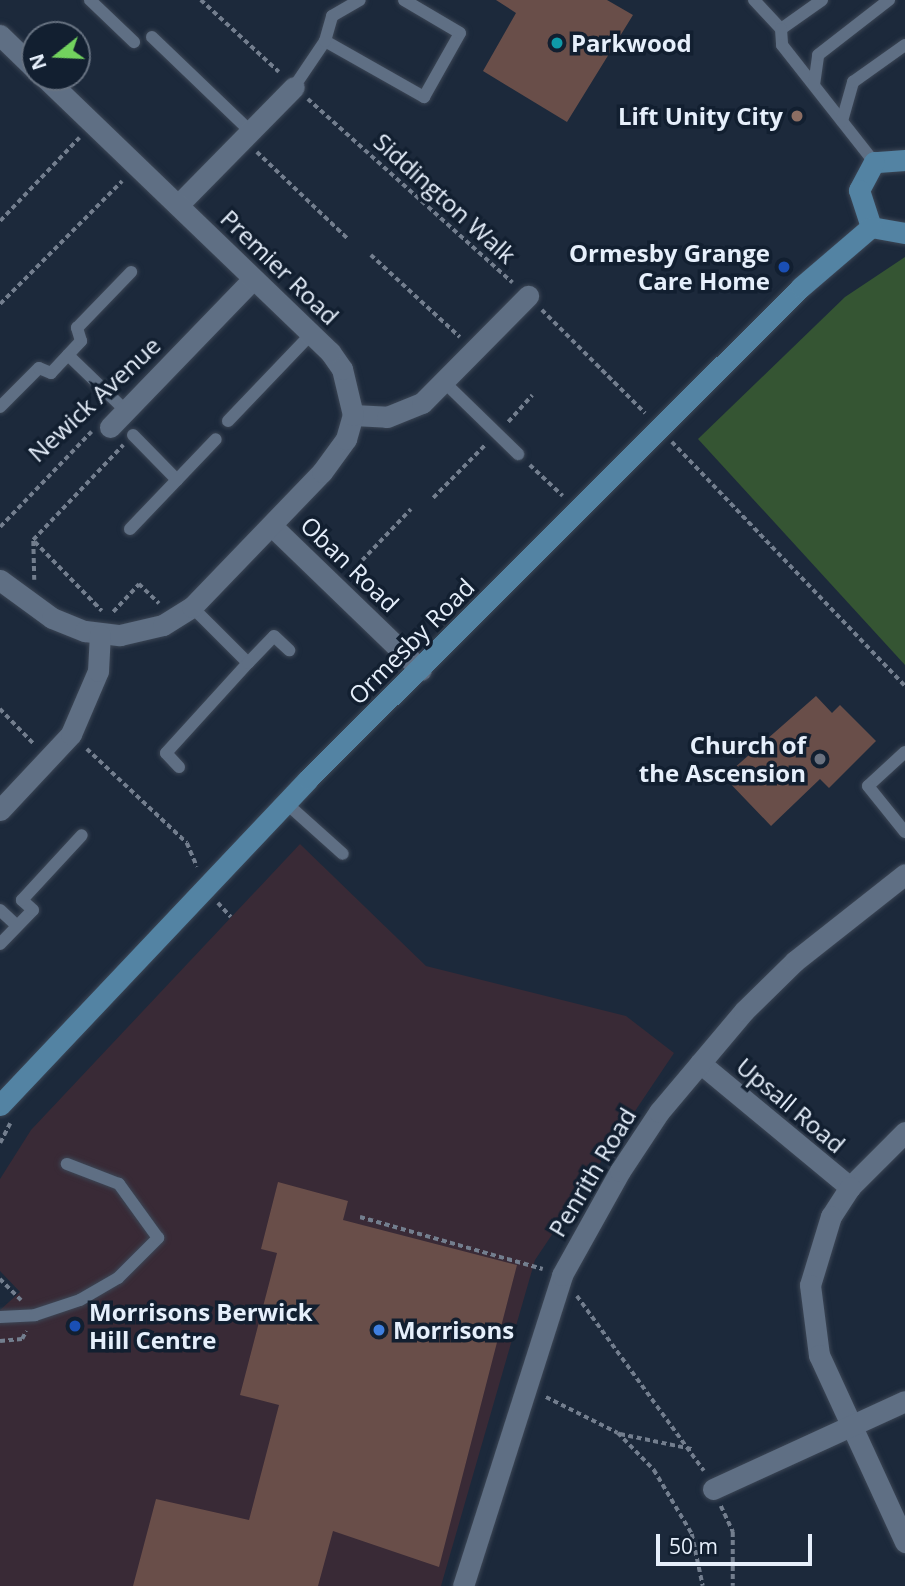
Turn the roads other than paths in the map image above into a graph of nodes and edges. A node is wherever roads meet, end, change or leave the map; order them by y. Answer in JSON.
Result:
{"nodes":[{"id":1,"x":90,"y":0,"type":"edge"},
{"id":2,"x":360,"y":0,"type":"edge"},
{"id":3,"x":404,"y":0,"type":"edge"},
{"id":4,"x":754,"y":0,"type":"edge"},
{"id":5,"x":822,"y":0,"type":"edge"},
{"id":6,"x":889,"y":0,"type":"edge"},
{"id":7,"x":781,"y":29,"type":"junction"},
{"id":8,"x":0,"y":35,"type":"edge"},
{"id":9,"x":152,"y":37,"type":"dead end"},
{"id":10,"x":325,"y":41,"type":"junction"},
{"id":11,"x":134,"y":42,"type":"dead end"},
{"id":12,"x":905,"y":45,"type":"edge"},
{"id":13,"x":21,"y":55,"type":"edge"},
{"id":14,"x":814,"y":85,"type":"junction"},
{"id":15,"x":294,"y":86,"type":"joint"},
{"id":16,"x":59,"y":91,"type":"edge"},
{"id":17,"x":842,"y":121,"type":"junction"},
{"id":18,"x":247,"y":135,"type":"junction"},
{"id":19,"x":905,"y":160,"type":"edge"},
{"id":20,"x":874,"y":162,"type":"junction"},
{"id":21,"x":178,"y":205,"type":"junction"},
{"id":22,"x":871,"y":227,"type":"junction"},
{"id":23,"x":905,"y":233,"type":"edge"},
{"id":24,"x":131,"y":272,"type":"dead end"},
{"id":25,"x":252,"y":280,"type":"junction"},
{"id":26,"x":528,"y":296,"type":"road end"},
{"id":27,"x":311,"y":334,"type":"junction"},
{"id":28,"x":68,"y":355,"type":"junction"},
{"id":29,"x":443,"y":381,"type":"junction"},
{"id":30,"x":0,"y":407,"type":"edge"},
{"id":31,"x":126,"y":411,"type":"junction"},
{"id":32,"x":353,"y":415,"type":"junction"},
{"id":33,"x":228,"y":421,"type":"dead end"},
{"id":34,"x":110,"y":427,"type":"road end"},
{"id":35,"x":133,"y":435,"type":"dead end"},
{"id":36,"x":216,"y":439,"type":"dead end"},
{"id":37,"x":519,"y":454,"type":"road end"},
{"id":38,"x":177,"y":480,"type":"junction"},
{"id":39,"x":272,"y":526,"type":"junction"},
{"id":40,"x":130,"y":529,"type":"dead end"},
{"id":41,"x":0,"y":580,"type":"edge"},
{"id":42,"x":184,"y":613,"type":"junction"},
{"id":43,"x":100,"y":635,"type":"junction"},
{"id":44,"x":289,"y":650,"type":"dead end"},
{"id":45,"x":248,"y":663,"type":"junction"},
{"id":46,"x":421,"y":670,"type":"junction"},
{"id":47,"x":905,"y":752,"type":"edge"},
{"id":48,"x":179,"y":767,"type":"dead end"},
{"id":49,"x":286,"y":803,"type":"junction"},
{"id":50,"x":0,"y":810,"type":"edge"},
{"id":51,"x":905,"y":832,"type":"edge"},
{"id":52,"x":82,"y":835,"type":"dead end"},
{"id":53,"x":343,"y":854,"type":"dead end"},
{"id":54,"x":905,"y":874,"type":"edge"},
{"id":55,"x":0,"y":910,"type":"edge"},
{"id":56,"x":17,"y":926,"type":"junction"},
{"id":57,"x":0,"y":944,"type":"edge"},
{"id":58,"x":700,"y":1063,"type":"junction"},
{"id":59,"x":0,"y":1105,"type":"edge"},
{"id":60,"x":905,"y":1132,"type":"edge"},
{"id":61,"x":67,"y":1164,"type":"dead end"},
{"id":62,"x":850,"y":1187,"type":"junction"},
{"id":63,"x":0,"y":1317,"type":"edge"},
{"id":64,"x":905,"y":1401,"type":"edge"},
{"id":65,"x":852,"y":1426,"type":"junction"},
{"id":66,"x":713,"y":1489,"type":"road end"},
{"id":67,"x":905,"y":1542,"type":"edge"},
{"id":68,"x":463,"y":1586,"type":"edge"}],
"edges":[{"from":1,"to":11,"type":"lane"},
{"from":2,"to":10,"type":"lane"},
{"from":3,"to":10,"type":"lane"},
{"from":4,"to":7,"type":"lane"},
{"from":5,"to":7,"type":"lane"},
{"from":6,"to":14,"type":"lane"},
{"from":7,"to":14,"type":"lane"},
{"from":8,"to":13,"type":"street"},
{"from":9,"to":18,"type":"lane"},
{"from":10,"to":15,"type":"lane"},
{"from":12,"to":17,"type":"lane"},
{"from":14,"to":17,"type":"lane"},
{"from":15,"to":18,"type":"street"},
{"from":16,"to":21,"type":"street","name":"Premier Road"},
{"from":17,"to":20,"type":"lane"},
{"from":18,"to":21,"type":"street"},
{"from":19,"to":20,"type":"street"},
{"from":20,"to":22,"type":"street"},
{"from":21,"to":25,"type":"street","name":"Premier Road"},
{"from":22,"to":23,"type":"street"},
{"from":22,"to":46,"type":"street","name":"Ormesby Road"},
{"from":24,"to":28,"type":"lane"},
{"from":25,"to":27,"type":"street","name":"Premier Road"},
{"from":25,"to":31,"type":"street","name":"Newick Avenue"},
{"from":26,"to":29,"type":"street"},
{"from":27,"to":32,"type":"street","name":"Premier Road"},
{"from":27,"to":33,"type":"lane"},
{"from":28,"to":30,"type":"lane"},
{"from":28,"to":31,"type":"lane"},
{"from":29,"to":32,"type":"street"},
{"from":29,"to":37,"type":"lane"},
{"from":31,"to":34,"type":"street","name":"Newick Avenue"},
{"from":32,"to":39,"type":"street"},
{"from":35,"to":38,"type":"lane"},
{"from":36,"to":38,"type":"lane"},
{"from":38,"to":40,"type":"lane"},
{"from":39,"to":42,"type":"street"},
{"from":39,"to":46,"type":"street","name":"Oban Road"},
{"from":41,"to":43,"type":"street"},
{"from":42,"to":43,"type":"street"},
{"from":42,"to":45,"type":"lane"},
{"from":43,"to":50,"type":"street"},
{"from":44,"to":45,"type":"lane"},
{"from":45,"to":48,"type":"lane"},
{"from":46,"to":49,"type":"street","name":"Ormesby Road"},
{"from":47,"to":51,"type":"lane"},
{"from":49,"to":53,"type":"lane"},
{"from":49,"to":59,"type":"street","name":"Ormesby Road"},
{"from":52,"to":56,"type":"lane"},
{"from":54,"to":58,"type":"street","name":"Penrith Road"},
{"from":55,"to":56,"type":"lane"},
{"from":56,"to":57,"type":"lane"},
{"from":58,"to":62,"type":"street","name":"Upsall Road"},
{"from":58,"to":68,"type":"street","name":"Penrith Road"},
{"from":60,"to":62,"type":"street"},
{"from":61,"to":63,"type":"lane"},
{"from":62,"to":65,"type":"street"},
{"from":64,"to":65,"type":"street"},
{"from":65,"to":66,"type":"street"},
{"from":65,"to":67,"type":"street"}]}
